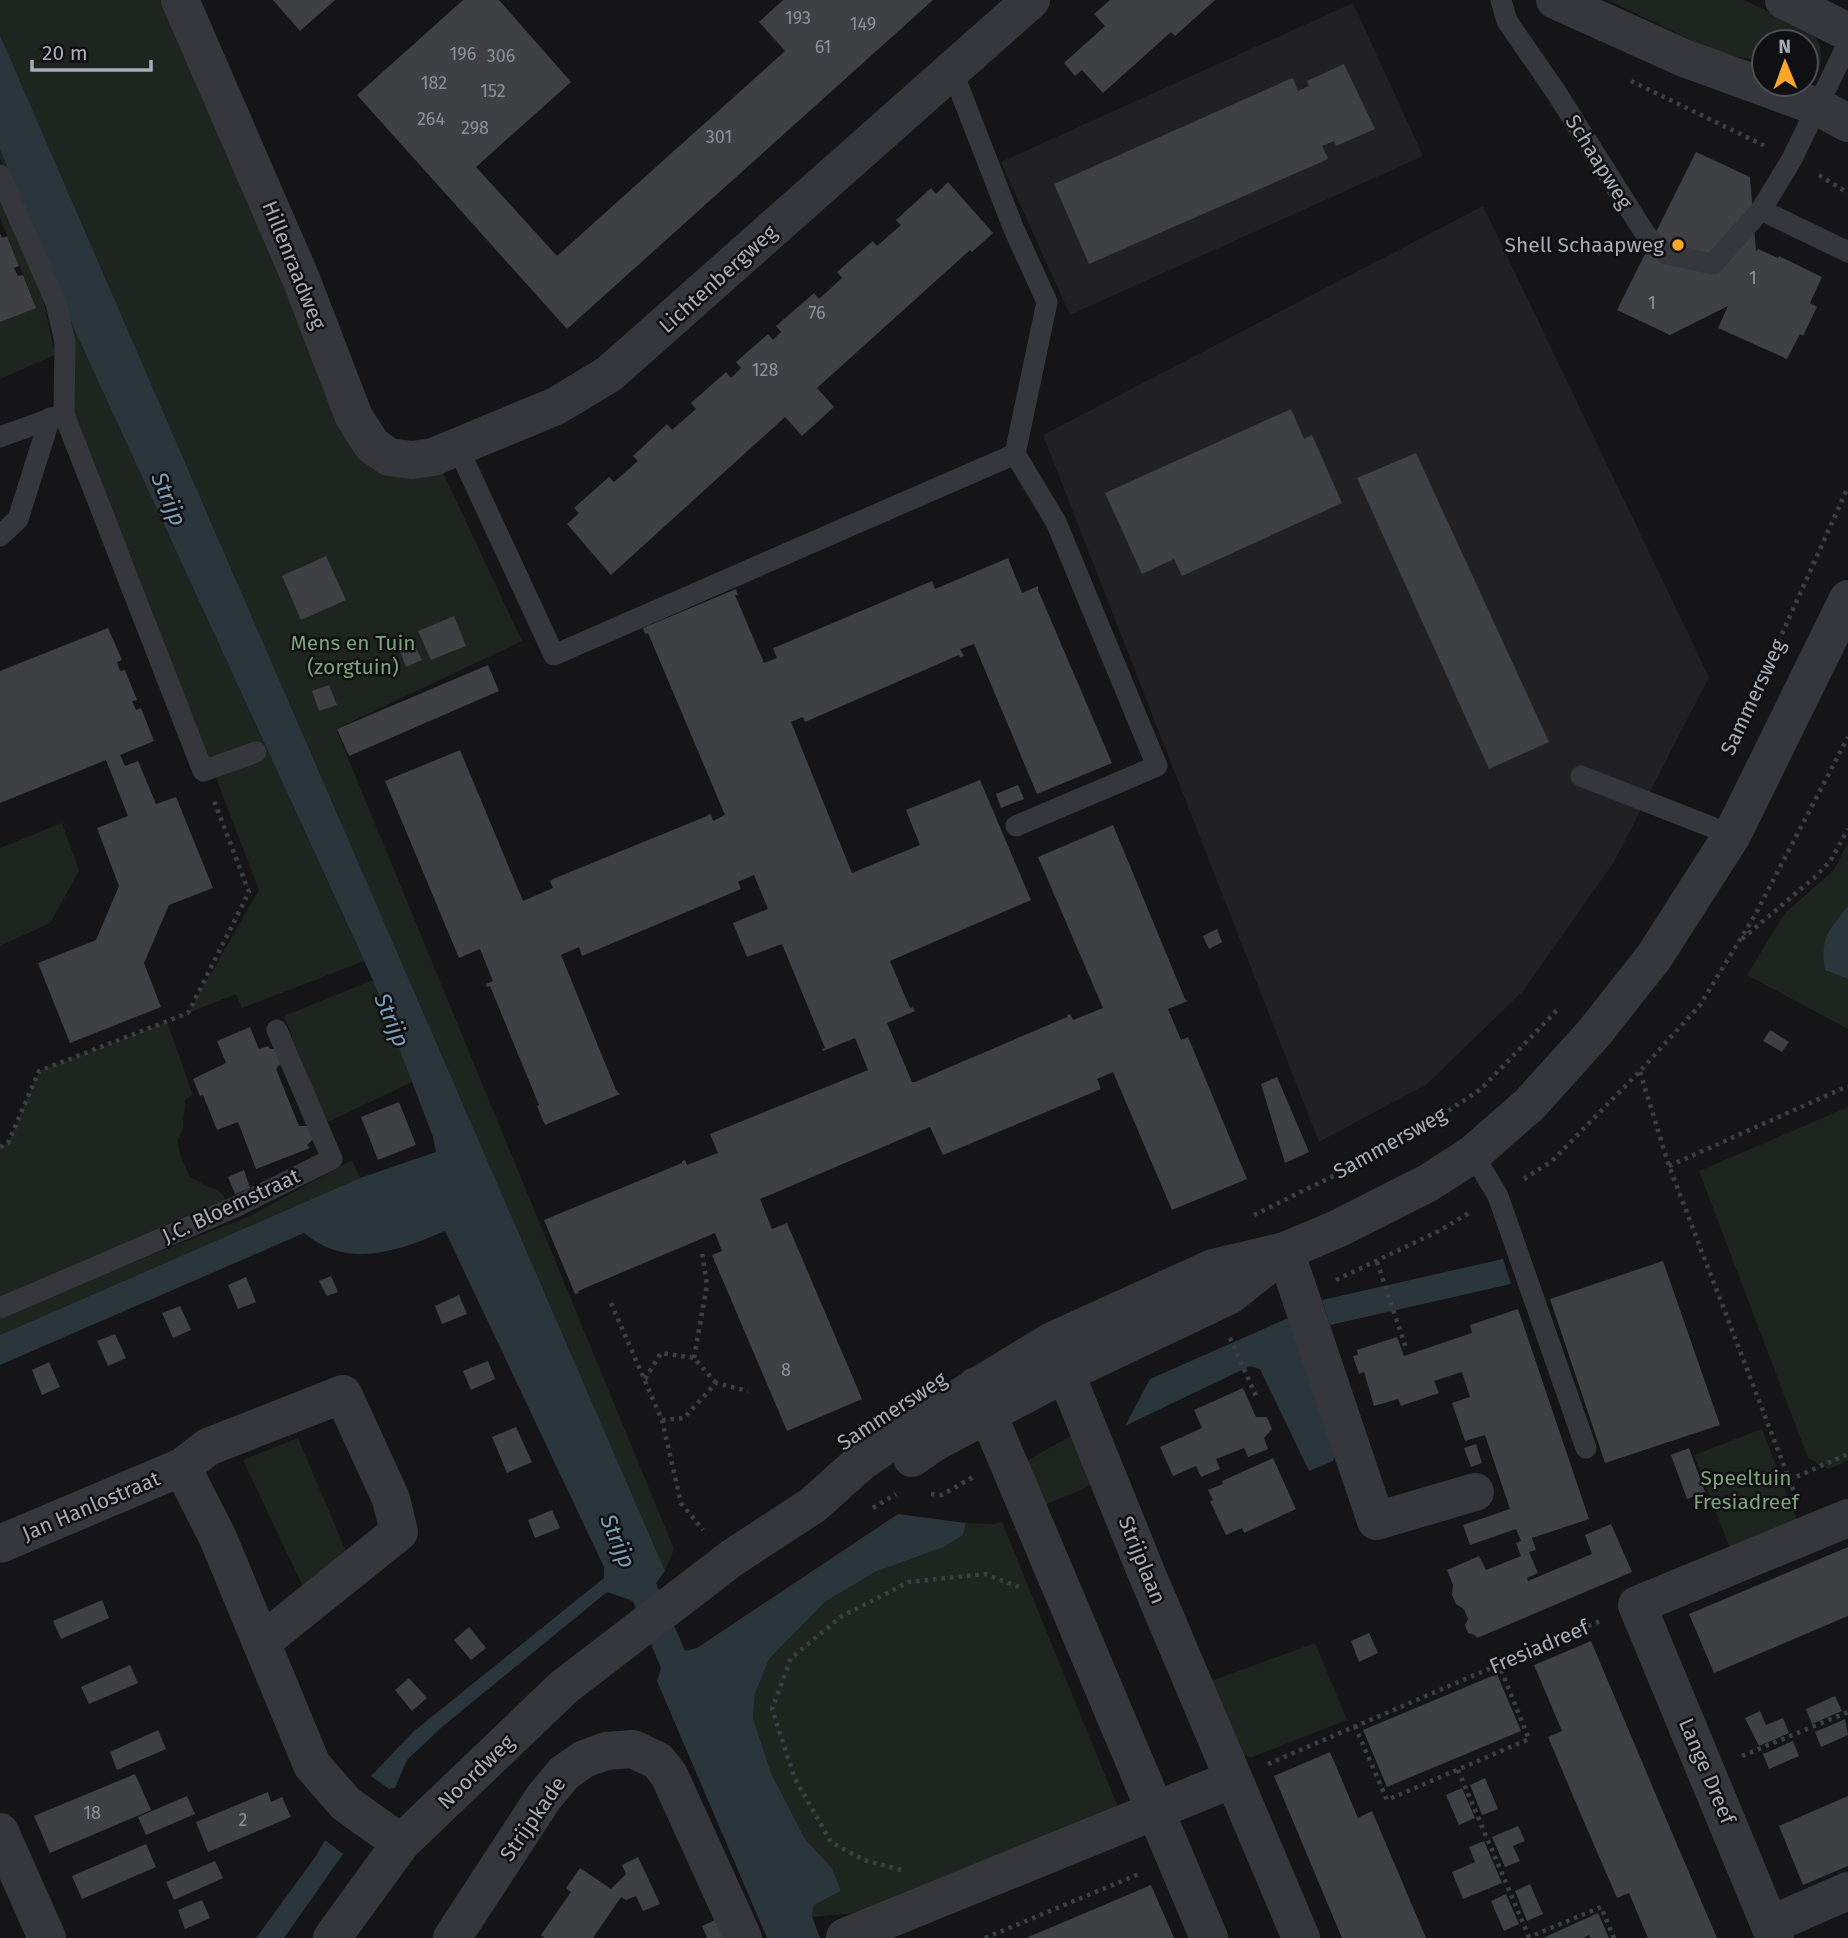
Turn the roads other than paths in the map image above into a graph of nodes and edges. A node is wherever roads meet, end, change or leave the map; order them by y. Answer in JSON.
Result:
{"nodes":[{"id":1,"x":180,"y":0,"type":"edge"},
{"id":2,"x":1031,"y":0,"type":"edge"},
{"id":3,"x":1502,"y":0,"type":"edge"},
{"id":4,"x":1555,"y":0,"type":"edge"},
{"id":5,"x":1784,"y":0,"type":"edge"},
{"id":6,"x":1848,"y":32,"type":"edge"},
{"id":7,"x":1848,"y":43,"type":"edge"},
{"id":8,"x":952,"y":70,"type":"junction"},
{"id":9,"x":1833,"y":115,"type":"edge"},
{"id":10,"x":0,"y":175,"type":"edge"},
{"id":11,"x":1761,"y":209,"type":"junction"},
{"id":12,"x":1848,"y":252,"type":"edge"},
{"id":13,"x":57,"y":416,"type":"junction"},
{"id":14,"x":0,"y":437,"type":"edge"},
{"id":15,"x":458,"y":448,"type":"junction"},
{"id":16,"x":1015,"y":454,"type":"junction"},
{"id":17,"x":0,"y":536,"type":"edge"},
{"id":18,"x":1848,"y":600,"type":"edge"},
{"id":19,"x":256,"y":752,"type":"dead end"},
{"id":20,"x":1581,"y":776,"type":"dead end"},
{"id":21,"x":1016,"y":826,"type":"dead end"},
{"id":22,"x":1732,"y":835,"type":"junction"},
{"id":23,"x":277,"y":1030,"type":"dead end"},
{"id":24,"x":1473,"y":1153,"type":"junction"},
{"id":25,"x":1285,"y":1251,"type":"junction"},
{"id":26,"x":0,"y":1308,"type":"edge"},
{"id":27,"x":1058,"y":1357,"type":"junction"},
{"id":28,"x":981,"y":1400,"type":"junction"},
{"id":29,"x":1586,"y":1448,"type":"dead end"},
{"id":30,"x":183,"y":1467,"type":"junction"},
{"id":31,"x":1475,"y":1492,"type":"dead end"},
{"id":32,"x":1848,"y":1518,"type":"edge"},
{"id":33,"x":0,"y":1545,"type":"edge"},
{"id":34,"x":655,"y":1617,"type":"joint"},
{"id":35,"x":262,"y":1643,"type":"junction"},
{"id":36,"x":1233,"y":1780,"type":"junction"},
{"id":37,"x":1155,"y":1810,"type":"junction"},
{"id":38,"x":0,"y":1832,"type":"edge"},
{"id":39,"x":401,"y":1843,"type":"junction"},
{"id":40,"x":1848,"y":1891,"type":"edge"},
{"id":41,"x":1773,"y":1931,"type":"edge"},
{"id":42,"x":845,"y":1937,"type":"edge"},
{"id":43,"x":47,"y":1938,"type":"edge"},
{"id":44,"x":332,"y":1938,"type":"edge"},
{"id":45,"x":452,"y":1938,"type":"edge"},
{"id":46,"x":743,"y":1938,"type":"edge"},
{"id":47,"x":1209,"y":1938,"type":"edge"},
{"id":48,"x":1301,"y":1938,"type":"edge"}],
"edges":[{"from":1,"to":15,"type":"street","name":"Hillenraadweg"},
{"from":2,"to":8,"type":"street","name":"Lichtenbergweg"},
{"from":3,"to":11,"type":"lane","name":"Schaapweg"},
{"from":4,"to":9,"type":"street"},
{"from":5,"to":6,"type":"street"},
{"from":7,"to":9,"type":"lane","name":"Schaapweg"},
{"from":8,"to":15,"type":"street","name":"Lichtenbergweg"},
{"from":8,"to":16,"type":"lane"},
{"from":9,"to":11,"type":"lane","name":"Schaapweg"},
{"from":10,"to":13,"type":"lane"},
{"from":11,"to":12,"type":"lane"},
{"from":13,"to":14,"type":"lane"},
{"from":13,"to":17,"type":"lane"},
{"from":13,"to":19,"type":"lane"},
{"from":15,"to":16,"type":"lane"},
{"from":16,"to":21,"type":"lane"},
{"from":18,"to":22,"type":"street","name":"Sammersweg"},
{"from":20,"to":22,"type":"lane"},
{"from":22,"to":24,"type":"street","name":"Sammersweg"},
{"from":23,"to":26,"type":"lane","name":"J.C. Bloemstraat"},
{"from":24,"to":25,"type":"street","name":"Sammersweg"},
{"from":24,"to":29,"type":"lane"},
{"from":25,"to":27,"type":"street","name":"Sammersweg"},
{"from":25,"to":31,"type":"street"},
{"from":27,"to":28,"type":"street","name":"Sammersweg"},
{"from":27,"to":36,"type":"street","name":"Strijplaan"},
{"from":28,"to":34,"type":"street","name":"Sammersweg"},
{"from":28,"to":37,"type":"street"},
{"from":30,"to":33,"type":"street","name":"Jan Hanlostraat"},
{"from":30,"to":35,"type":"street","name":"Jan Hanlostraat"},
{"from":30,"to":35,"type":"street","name":"Jan Hanlostraat"},
{"from":32,"to":41,"type":"street","name":"Lange Dreef"},
{"from":34,"to":39,"type":"street","name":"Noordweg"},
{"from":35,"to":39,"type":"street","name":"Jan Hanlostraat"},
{"from":36,"to":37,"type":"street"},
{"from":36,"to":48,"type":"street","name":"Strijplaan"},
{"from":37,"to":42,"type":"street"},
{"from":37,"to":47,"type":"street"},
{"from":38,"to":43,"type":"street"},
{"from":39,"to":44,"type":"street","name":"Noordweg"},
{"from":40,"to":41,"type":"street"},
{"from":45,"to":46,"type":"street","name":"Strijpkade"}]}
